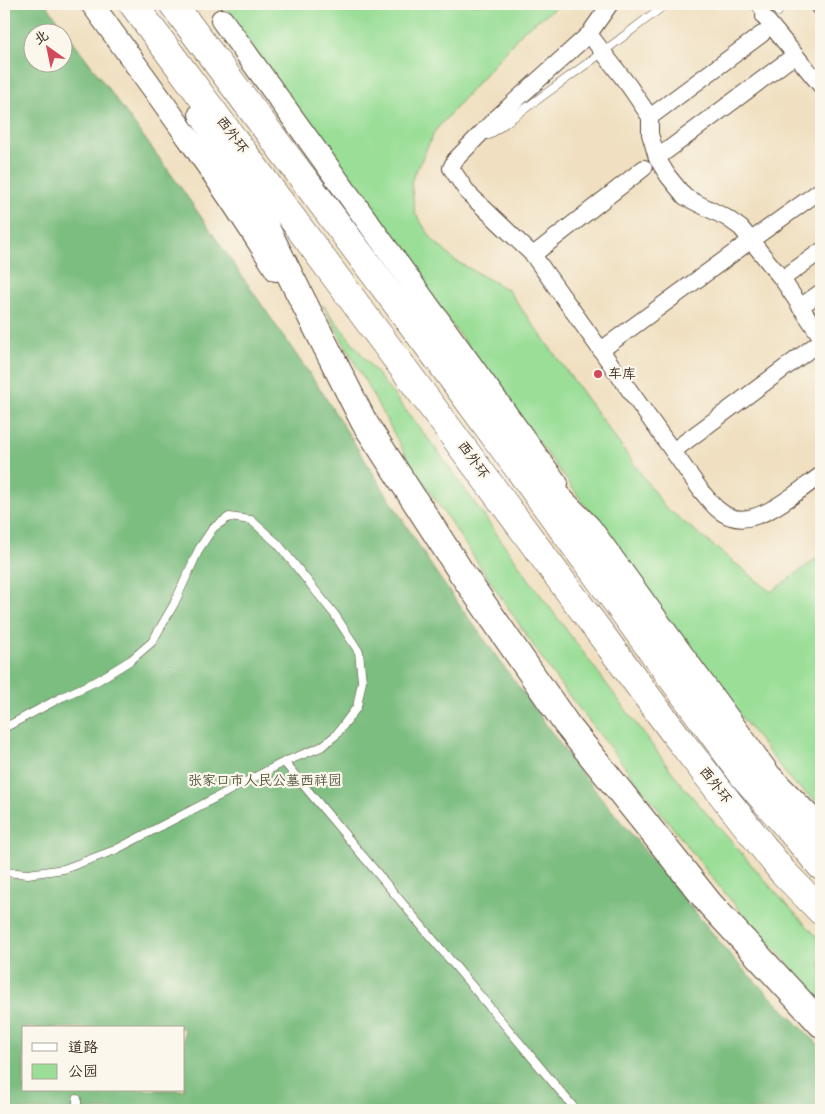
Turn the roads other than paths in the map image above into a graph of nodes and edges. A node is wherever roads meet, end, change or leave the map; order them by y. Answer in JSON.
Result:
{"nodes":[{"id":1,"x":92,"y":4,"type":"edge"},
{"id":2,"x":125,"y":4,"type":"edge"},
{"id":3,"x":133,"y":4,"type":"edge"},
{"id":4,"x":173,"y":4,"type":"edge"},
{"id":5,"x":610,"y":4,"type":"edge"},
{"id":6,"x":666,"y":4,"type":"edge"},
{"id":7,"x":754,"y":4,"type":"edge"},
{"id":8,"x":818,"y":4,"type":"edge"},
{"id":9,"x":821,"y":8,"type":"edge"},
{"id":10,"x":771,"y":11,"type":"edge"},
{"id":11,"x":217,"y":12,"type":"edge"},
{"id":12,"x":152,"y":29,"type":"junction"},
{"id":13,"x":589,"y":34,"type":"junction"},
{"id":14,"x":762,"y":34,"type":"dead end"},
{"id":15,"x":603,"y":52,"type":"junction"},
{"id":16,"x":795,"y":55,"type":"junction"},
{"id":17,"x":821,"y":86,"type":"edge"},
{"id":18,"x":650,"y":117,"type":"junction"},
{"id":19,"x":455,"y":160,"type":"junction"},
{"id":20,"x":651,"y":163,"type":"junction"},
{"id":21,"x":821,"y":190,"type":"edge"},
{"id":22,"x":750,"y":241,"type":"junction"},
{"id":23,"x":821,"y":251,"type":"edge"},
{"id":24,"x":533,"y":255,"type":"junction"},
{"id":25,"x":370,"y":269,"type":"junction"},
{"id":26,"x":782,"y":278,"type":"junction"},
{"id":27,"x":821,"y":292,"type":"edge"},
{"id":28,"x":800,"y":307,"type":"junction"},
{"id":29,"x":821,"y":337,"type":"edge"},
{"id":30,"x":821,"y":341,"type":"edge"},
{"id":31,"x":601,"y":350,"type":"junction"},
{"id":32,"x":335,"y":365,"type":"junction"},
{"id":33,"x":488,"y":427,"type":"junction"},
{"id":34,"x":673,"y":450,"type":"junction"},
{"id":35,"x":821,"y":475,"type":"edge"},
{"id":36,"x":588,"y":528,"type":"junction"},
{"id":37,"x":4,"y":728,"type":"edge"},
{"id":38,"x":284,"y":762,"type":"junction"},
{"id":39,"x":821,"y":827,"type":"edge"},
{"id":40,"x":821,"y":866,"type":"edge"},
{"id":41,"x":4,"y":872,"type":"edge"},
{"id":42,"x":821,"y":911,"type":"edge"},
{"id":43,"x":821,"y":1024,"type":"edge"},
{"id":44,"x":77,"y":1099,"type":"dead end"},
{"id":45,"x":77,"y":1110,"type":"edge"},
{"id":46,"x":576,"y":1110,"type":"edge"}],
"edges":[{"from":1,"to":32,"type":"main road"},
{"from":2,"to":12,"type":"main road"},
{"from":3,"to":12,"type":"highway","name":"西外环"},
{"from":4,"to":25,"type":"highway","name":"西外环"},
{"from":5,"to":13,"type":"street"},
{"from":6,"to":15,"type":"lane"},
{"from":7,"to":10,"type":"lane"},
{"from":8,"to":9,"type":"street"},
{"from":10,"to":16,"type":"street"},
{"from":11,"to":25,"type":"main road"},
{"from":11,"to":36,"type":"main road"},
{"from":12,"to":32,"type":"main road"},
{"from":12,"to":42,"type":"highway","name":"西外环"},
{"from":13,"to":15,"type":"street"},
{"from":13,"to":19,"type":"street"},
{"from":14,"to":18,"type":"street"},
{"from":15,"to":18,"type":"street"},
{"from":15,"to":19,"type":"lane"},
{"from":16,"to":17,"type":"street"},
{"from":16,"to":20,"type":"street"},
{"from":18,"to":20,"type":"street"},
{"from":19,"to":24,"type":"street"},
{"from":20,"to":22,"type":"street"},
{"from":20,"to":24,"type":"street"},
{"from":21,"to":22,"type":"street"},
{"from":22,"to":26,"type":"street"},
{"from":22,"to":31,"type":"street"},
{"from":23,"to":26,"type":"street"},
{"from":24,"to":31,"type":"street"},
{"from":25,"to":33,"type":"highway","name":"西外环"},
{"from":26,"to":28,"type":"street"},
{"from":27,"to":28,"type":"street"},
{"from":28,"to":29,"type":"street"},
{"from":30,"to":34,"type":"street"},
{"from":31,"to":34,"type":"street"},
{"from":32,"to":43,"type":"main road"},
{"from":33,"to":36,"type":"main road"},
{"from":33,"to":40,"type":"highway","name":"西外环"},
{"from":34,"to":35,"type":"street"},
{"from":36,"to":39,"type":"main road"},
{"from":37,"to":38,"type":"lane"},
{"from":38,"to":41,"type":"lane"},
{"from":38,"to":46,"type":"lane"},
{"from":44,"to":45,"type":"lane"}]}
